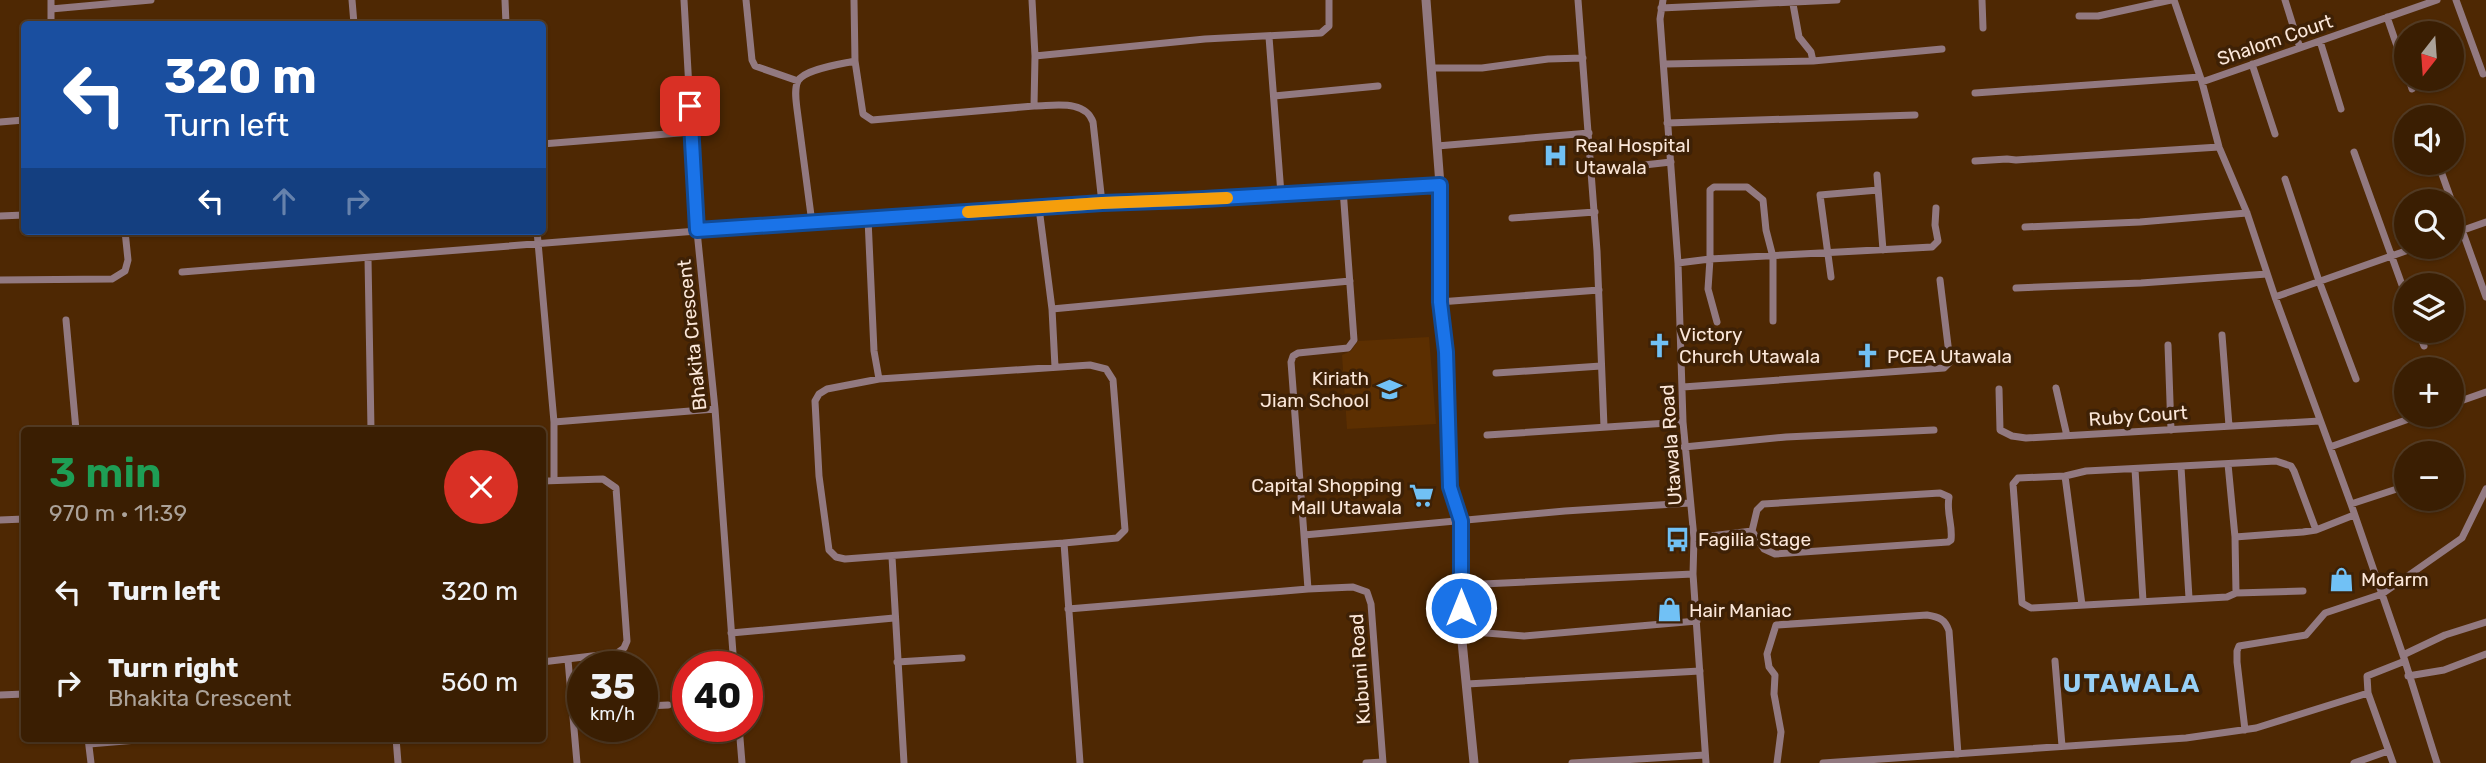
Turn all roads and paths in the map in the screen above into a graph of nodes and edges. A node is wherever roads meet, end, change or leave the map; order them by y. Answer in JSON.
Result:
{"nodes":[{"id":1,"x":51,"y":0,"type":"edge"},
{"id":2,"x":151,"y":0,"type":"edge"},
{"id":3,"x":352,"y":0,"type":"edge"},
{"id":4,"x":505,"y":0,"type":"edge"},
{"id":5,"x":684,"y":0,"type":"edge"},
{"id":6,"x":746,"y":0,"type":"edge"},
{"id":7,"x":854,"y":0,"type":"edge"},
{"id":8,"x":1032,"y":0,"type":"edge"},
{"id":9,"x":1329,"y":0,"type":"edge"},
{"id":10,"x":1426,"y":0,"type":"edge"},
{"id":11,"x":1578,"y":0,"type":"edge"},
{"id":12,"x":1837,"y":0,"type":"edge"},
{"id":13,"x":1982,"y":0,"type":"edge"},
{"id":14,"x":2172,"y":0,"type":"edge"},
{"id":15,"x":2285,"y":0,"type":"edge"},
{"id":16,"x":2437,"y":0,"type":"edge"},
{"id":17,"x":2456,"y":0,"type":"edge"},
{"id":18,"x":2423,"y":2,"type":"edge"},
{"id":19,"x":1662,"y":4,"type":"edge"},
{"id":20,"x":1793,"y":4,"type":"junction"},
{"id":21,"x":51,"y":9,"type":"junction"},
{"id":22,"x":2079,"y":16,"type":"dead end"},
{"id":23,"x":2387,"y":18,"type":"junction"},
{"id":24,"x":51,"y":21,"type":"edge"},
{"id":25,"x":354,"y":21,"type":"edge"},
{"id":26,"x":506,"y":21,"type":"edge"},
{"id":27,"x":1983,"y":29,"type":"dead end"},
{"id":28,"x":1269,"y":37,"type":"junction"},
{"id":29,"x":2394,"y":38,"type":"edge"},
{"id":30,"x":2320,"y":41,"type":"junction"},
{"id":31,"x":2300,"y":48,"type":"junction"},
{"id":32,"x":1942,"y":49,"type":"dead end"},
{"id":33,"x":1035,"y":57,"type":"junction"},
{"id":34,"x":1583,"y":58,"type":"junction"},
{"id":35,"x":855,"y":61,"type":"junction"},
{"id":36,"x":1813,"y":61,"type":"junction"},
{"id":37,"x":1665,"y":64,"type":"junction"},
{"id":38,"x":2252,"y":65,"type":"junction"},
{"id":39,"x":1432,"y":68,"type":"junction"},
{"id":40,"x":2483,"y":74,"type":"dead end"},
{"id":41,"x":2201,"y":79,"type":"junction"},
{"id":42,"x":798,"y":81,"type":"junction"},
{"id":43,"x":1378,"y":86,"type":"dead end"},
{"id":44,"x":1975,"y":93,"type":"dead end"},
{"id":45,"x":1273,"y":96,"type":"junction"},
{"id":46,"x":1034,"y":106,"type":"junction"},
{"id":47,"x":2341,"y":109,"type":"dead end"},
{"id":48,"x":1915,"y":115,"type":"dead end"},
{"id":49,"x":21,"y":120,"type":"edge"},
{"id":50,"x":0,"y":122,"type":"edge"},
{"id":51,"x":1667,"y":123,"type":"junction"},
{"id":52,"x":692,"y":132,"type":"junction"},
{"id":53,"x":1588,"y":133,"type":"junction"},
{"id":54,"x":2275,"y":134,"type":"dead end"},
{"id":55,"x":546,"y":144,"type":"edge"},
{"id":56,"x":1437,"y":146,"type":"junction"},
{"id":57,"x":2219,"y":147,"type":"junction"},
{"id":58,"x":2354,"y":152,"type":"dead end"},
{"id":59,"x":1975,"y":161,"type":"dead end"},
{"id":60,"x":1671,"y":162,"type":"junction"},
{"id":61,"x":1591,"y":171,"type":"junction"},
{"id":62,"x":1877,"y":175,"type":"dead end"},
{"id":63,"x":2285,"y":179,"type":"dead end"},
{"id":64,"x":1440,"y":185,"type":"junction"},
{"id":65,"x":1343,"y":190,"type":"junction"},
{"id":66,"x":1878,"y":190,"type":"junction"},
{"id":67,"x":1281,"y":194,"type":"junction"},
{"id":68,"x":1102,"y":203,"type":"junction"},
{"id":69,"x":1039,"y":208,"type":"junction"},
{"id":70,"x":1937,"y":208,"type":"dead end"},
{"id":71,"x":1595,"y":212,"type":"junction"},
{"id":72,"x":2248,"y":213,"type":"junction"},
{"id":73,"x":21,"y":215,"type":"edge"},
{"id":74,"x":0,"y":216,"type":"edge"},
{"id":75,"x":1512,"y":218,"type":"dead end"},
{"id":76,"x":868,"y":219,"type":"junction"},
{"id":77,"x":2486,"y":222,"type":"edge"},
{"id":78,"x":812,"y":223,"type":"junction"},
{"id":79,"x":2025,"y":227,"type":"dead end"},
{"id":80,"x":697,"y":230,"type":"junction"},
{"id":81,"x":2464,"y":231,"type":"edge"},
{"id":82,"x":2464,"y":234,"type":"edge"},
{"id":83,"x":125,"y":235,"type":"edge"},
{"id":84,"x":538,"y":235,"type":"edge"},
{"id":85,"x":539,"y":245,"type":"junction"},
{"id":86,"x":1883,"y":250,"type":"junction"},
{"id":87,"x":1829,"y":253,"type":"junction"},
{"id":88,"x":2392,"y":256,"type":"junction"},
{"id":89,"x":1773,"y":257,"type":"junction"},
{"id":90,"x":368,"y":258,"type":"junction"},
{"id":91,"x":1710,"y":259,"type":"junction"},
{"id":92,"x":1678,"y":263,"type":"junction"},
{"id":93,"x":182,"y":272,"type":"dead end"},
{"id":94,"x":2398,"y":273,"type":"edge"},
{"id":95,"x":2267,"y":274,"type":"junction"},
{"id":96,"x":1831,"y":277,"type":"dead end"},
{"id":97,"x":0,"y":280,"type":"edge"},
{"id":98,"x":1940,"y":280,"type":"dead end"},
{"id":99,"x":1350,"y":281,"type":"junction"},
{"id":100,"x":2319,"y":281,"type":"junction"},
{"id":101,"x":2016,"y":288,"type":"dead end"},
{"id":102,"x":1598,"y":290,"type":"junction"},
{"id":103,"x":2274,"y":297,"type":"junction"},
{"id":104,"x":2486,"y":297,"type":"edge"},
{"id":105,"x":1440,"y":302,"type":"junction"},
{"id":106,"x":1052,"y":309,"type":"junction"},
{"id":107,"x":66,"y":320,"type":"dead end"},
{"id":108,"x":1717,"y":321,"type":"dead end"},
{"id":109,"x":1773,"y":321,"type":"dead end"},
{"id":110,"x":2222,"y":335,"type":"dead end"},
{"id":111,"x":2423,"y":343,"type":"edge"},
{"id":112,"x":2168,"y":345,"type":"dead end"},
{"id":113,"x":2424,"y":346,"type":"dead end"},
{"id":114,"x":1601,"y":366,"type":"junction"},
{"id":115,"x":1055,"y":367,"type":"junction"},
{"id":116,"x":1496,"y":373,"type":"dead end"},
{"id":117,"x":878,"y":379,"type":"junction"},
{"id":118,"x":2356,"y":379,"type":"dead end"},
{"id":119,"x":1683,"y":387,"type":"junction"},
{"id":120,"x":2056,"y":388,"type":"dead end"},
{"id":121,"x":1999,"y":389,"type":"dead end"},
{"id":122,"x":2486,"y":392,"type":"edge"},
{"id":123,"x":2464,"y":400,"type":"edge"},
{"id":124,"x":715,"y":409,"type":"junction"},
{"id":125,"x":2320,"y":421,"type":"junction"},
{"id":126,"x":554,"y":422,"type":"junction"},
{"id":127,"x":1683,"y":422,"type":"junction"},
{"id":128,"x":2394,"y":424,"type":"edge"},
{"id":129,"x":2229,"y":426,"type":"junction"},
{"id":130,"x":76,"y":427,"type":"edge"},
{"id":131,"x":371,"y":427,"type":"edge"},
{"id":132,"x":1604,"y":427,"type":"junction"},
{"id":133,"x":1934,"y":430,"type":"dead end"},
{"id":134,"x":2171,"y":430,"type":"junction"},
{"id":135,"x":1488,"y":435,"type":"dead end"},
{"id":136,"x":2067,"y":436,"type":"junction"},
{"id":137,"x":1684,"y":447,"type":"junction"},
{"id":138,"x":2330,"y":447,"type":"junction"},
{"id":139,"x":2228,"y":464,"type":"junction"},
{"id":140,"x":2180,"y":467,"type":"junction"},
{"id":141,"x":2135,"y":469,"type":"junction"},
{"id":142,"x":2065,"y":476,"type":"junction"},
{"id":143,"x":554,"y":480,"type":"junction"},
{"id":144,"x":546,"y":481,"type":"edge"},
{"id":145,"x":2486,"y":489,"type":"edge"},
{"id":146,"x":2394,"y":490,"type":"edge"},
{"id":147,"x":1690,"y":503,"type":"junction"},
{"id":148,"x":2351,"y":504,"type":"junction"},
{"id":149,"x":2354,"y":515,"type":"junction"},
{"id":150,"x":21,"y":519,"type":"edge"},
{"id":151,"x":0,"y":520,"type":"edge"},
{"id":152,"x":1461,"y":521,"type":"junction"},
{"id":153,"x":2316,"y":530,"type":"junction"},
{"id":154,"x":1752,"y":531,"type":"junction"},
{"id":155,"x":1304,"y":535,"type":"junction"},
{"id":156,"x":2235,"y":537,"type":"junction"},
{"id":157,"x":1694,"y":538,"type":"junction"},
{"id":158,"x":1064,"y":543,"type":"junction"},
{"id":159,"x":892,"y":558,"type":"junction"},
{"id":160,"x":1693,"y":574,"type":"junction"},
{"id":161,"x":1461,"y":585,"type":"junction"},
{"id":162,"x":1308,"y":589,"type":"junction"},
{"id":163,"x":2303,"y":591,"type":"dead end"},
{"id":164,"x":2236,"y":593,"type":"junction"},
{"id":165,"x":2382,"y":594,"type":"junction"},
{"id":166,"x":2189,"y":598,"type":"junction"},
{"id":167,"x":2143,"y":601,"type":"junction"},
{"id":168,"x":2082,"y":605,"type":"junction"},
{"id":169,"x":1068,"y":608,"type":"junction"},
{"id":170,"x":894,"y":618,"type":"junction"},
{"id":171,"x":1697,"y":621,"type":"junction"},
{"id":172,"x":2486,"y":622,"type":"edge"},
{"id":173,"x":1461,"y":631,"type":"junction"},
{"id":174,"x":731,"y":633,"type":"junction"},
{"id":175,"x":620,"y":651,"type":"edge"},
{"id":176,"x":733,"y":651,"type":"edge"},
{"id":177,"x":2486,"y":653,"type":"edge"},
{"id":178,"x":962,"y":658,"type":"dead end"},
{"id":179,"x":2404,"y":658,"type":"junction"},
{"id":180,"x":567,"y":660,"type":"edge"},
{"id":181,"x":2055,"y":661,"type":"dead end"},
{"id":182,"x":546,"y":662,"type":"edge"},
{"id":183,"x":897,"y":662,"type":"junction"},
{"id":184,"x":1700,"y":671,"type":"junction"},
{"id":185,"x":2408,"y":676,"type":"junction"},
{"id":186,"x":1467,"y":684,"type":"junction"},
{"id":187,"x":2368,"y":693,"type":"junction"},
{"id":188,"x":21,"y":694,"type":"edge"},
{"id":189,"x":0,"y":695,"type":"edge"},
{"id":190,"x":668,"y":705,"type":"dead end"},
{"id":191,"x":658,"y":706,"type":"edge"},
{"id":192,"x":2245,"y":730,"type":"junction"},
{"id":193,"x":88,"y":742,"type":"edge"},
{"id":194,"x":396,"y":742,"type":"edge"},
{"id":195,"x":575,"y":742,"type":"edge"},
{"id":196,"x":740,"y":742,"type":"edge"},
{"id":197,"x":2062,"y":746,"type":"junction"},
{"id":198,"x":2388,"y":751,"type":"junction"},
{"id":199,"x":1958,"y":754,"type":"junction"},
{"id":200,"x":1706,"y":759,"type":"edge"},
{"id":201,"x":1383,"y":762,"type":"edge"},
{"id":202,"x":91,"y":763,"type":"edge"},
{"id":203,"x":398,"y":763,"type":"edge"},
{"id":204,"x":577,"y":763,"type":"edge"},
{"id":205,"x":742,"y":763,"type":"edge"},
{"id":206,"x":904,"y":763,"type":"edge"},
{"id":207,"x":1080,"y":763,"type":"edge"},
{"id":208,"x":1366,"y":763,"type":"edge"},
{"id":209,"x":1474,"y":763,"type":"edge"},
{"id":210,"x":1572,"y":763,"type":"edge"},
{"id":211,"x":1777,"y":763,"type":"edge"},
{"id":212,"x":1823,"y":763,"type":"edge"},
{"id":213,"x":2354,"y":763,"type":"edge"},
{"id":214,"x":2393,"y":763,"type":"edge"},
{"id":215,"x":2437,"y":763,"type":"edge"}],
"edges":[{"from":1,"to":21,"type":"street"},
{"from":2,"to":21,"type":"street"},
{"from":3,"to":25,"type":"street"},
{"from":4,"to":26,"type":"street"},
{"from":5,"to":52,"type":"street","name":"Bhakita Crescent"},
{"from":6,"to":42,"type":"street"},
{"from":7,"to":35,"type":"street"},
{"from":8,"to":33,"type":"street"},
{"from":9,"to":28,"type":"street"},
{"from":10,"to":39,"type":"street"},
{"from":11,"to":34,"type":"street"},
{"from":12,"to":20,"type":"street"},
{"from":13,"to":27,"type":"street"},
{"from":14,"to":22,"type":"street"},
{"from":14,"to":41,"type":"street"},
{"from":15,"to":31,"type":"street"},
{"from":16,"to":18,"type":"street","name":"Shalom Court"},
{"from":17,"to":40,"type":"street"},
{"from":18,"to":23,"type":"street","name":"Shalom Court"},
{"from":19,"to":20,"type":"street"},
{"from":19,"to":37,"type":"street","name":"Utawala Road"},
{"from":20,"to":36,"type":"street"},
{"from":21,"to":24,"type":"street"},
{"from":23,"to":29,"type":"street"},
{"from":23,"to":30,"type":"street","name":"Shalom Court"},
{"from":28,"to":33,"type":"street"},
{"from":28,"to":45,"type":"street"},
{"from":30,"to":31,"type":"street","name":"Shalom Court"},
{"from":30,"to":47,"type":"street"},
{"from":31,"to":38,"type":"street","name":"Shalom Court"},
{"from":32,"to":36,"type":"street"},
{"from":33,"to":46,"type":"street"},
{"from":34,"to":39,"type":"street"},
{"from":34,"to":53,"type":"street"},
{"from":35,"to":42,"type":"street"},
{"from":35,"to":46,"type":"street"},
{"from":36,"to":37,"type":"street"},
{"from":37,"to":51,"type":"street","name":"Utawala Road"},
{"from":38,"to":41,"type":"street","name":"Shalom Court"},
{"from":38,"to":54,"type":"street"},
{"from":39,"to":56,"type":"street"},
{"from":41,"to":44,"type":"street","name":"Shalom Court"},
{"from":41,"to":57,"type":"street"},
{"from":42,"to":78,"type":"street"},
{"from":43,"to":45,"type":"street"},
{"from":45,"to":67,"type":"street"},
{"from":46,"to":68,"type":"street"},
{"from":48,"to":51,"type":"street"},
{"from":49,"to":50,"type":"street"},
{"from":51,"to":60,"type":"street","name":"Utawala Road"},
{"from":52,"to":55,"type":"street"},
{"from":52,"to":80,"type":"street","name":"Bhakita Crescent"},
{"from":53,"to":56,"type":"street"},
{"from":53,"to":61,"type":"street"},
{"from":56,"to":64,"type":"street"},
{"from":57,"to":59,"type":"street"},
{"from":57,"to":72,"type":"street"},
{"from":58,"to":88,"type":"street"},
{"from":60,"to":61,"type":"street"},
{"from":60,"to":92,"type":"street","name":"Utawala Road"},
{"from":61,"to":71,"type":"street"},
{"from":62,"to":66,"type":"street"},
{"from":63,"to":100,"type":"street"},
{"from":64,"to":65,"type":"street"},
{"from":64,"to":105,"type":"street"},
{"from":65,"to":67,"type":"street"},
{"from":65,"to":99,"type":"street"},
{"from":66,"to":86,"type":"street"},
{"from":66,"to":87,"type":"street"},
{"from":67,"to":68,"type":"street"},
{"from":68,"to":69,"type":"street"},
{"from":69,"to":76,"type":"street"},
{"from":69,"to":106,"type":"street"},
{"from":70,"to":86,"type":"street"},
{"from":71,"to":75,"type":"street"},
{"from":71,"to":102,"type":"street"},
{"from":72,"to":79,"type":"street"},
{"from":72,"to":95,"type":"street"},
{"from":73,"to":74,"type":"street"},
{"from":76,"to":78,"type":"street"},
{"from":76,"to":117,"type":"street"},
{"from":77,"to":81,"type":"street"},
{"from":78,"to":80,"type":"street"},
{"from":80,"to":85,"type":"street"},
{"from":80,"to":124,"type":"street","name":"Bhakita Crescent"},
{"from":82,"to":104,"type":"street"},
{"from":83,"to":97,"type":"street"},
{"from":84,"to":85,"type":"street"},
{"from":85,"to":90,"type":"street"},
{"from":85,"to":126,"type":"street"},
{"from":86,"to":87,"type":"street"},
{"from":87,"to":89,"type":"street"},
{"from":87,"to":96,"type":"street"},
{"from":88,"to":94,"type":"street"},
{"from":88,"to":100,"type":"street"},
{"from":89,"to":91,"type":"street"},
{"from":89,"to":91,"type":"street"},
{"from":89,"to":109,"type":"street"},
{"from":90,"to":93,"type":"street"},
{"from":90,"to":131,"type":"street"},
{"from":91,"to":92,"type":"street"},
{"from":91,"to":108,"type":"street"},
{"from":92,"to":119,"type":"street","name":"Utawala Road"},
{"from":95,"to":101,"type":"street"},
{"from":95,"to":103,"type":"street"},
{"from":98,"to":119,"type":"street"},
{"from":99,"to":106,"type":"street"},
{"from":99,"to":155,"type":"street"},
{"from":100,"to":103,"type":"street"},
{"from":100,"to":118,"type":"street"},
{"from":102,"to":105,"type":"street"},
{"from":102,"to":114,"type":"street"},
{"from":103,"to":125,"type":"street"},
{"from":105,"to":152,"type":"street"},
{"from":106,"to":115,"type":"street"},
{"from":107,"to":130,"type":"street"},
{"from":110,"to":129,"type":"street"},
{"from":111,"to":113,"type":"street"},
{"from":112,"to":134,"type":"street"},
{"from":114,"to":116,"type":"street"},
{"from":114,"to":132,"type":"street"},
{"from":115,"to":117,"type":"street"},
{"from":115,"to":158,"type":"street"},
{"from":117,"to":159,"type":"street"},
{"from":119,"to":127,"type":"street","name":"Utawala Road"},
{"from":120,"to":136,"type":"street"},
{"from":121,"to":136,"type":"street","name":"Ruby Court"},
{"from":122,"to":123,"type":"street"},
{"from":124,"to":126,"type":"street"},
{"from":124,"to":174,"type":"street","name":"Bhakita Crescent"},
{"from":125,"to":129,"type":"street","name":"Ruby Court"},
{"from":125,"to":138,"type":"street"},
{"from":126,"to":143,"type":"street"},
{"from":127,"to":132,"type":"street"},
{"from":127,"to":137,"type":"street","name":"Utawala Road"},
{"from":128,"to":138,"type":"street"},
{"from":129,"to":134,"type":"street","name":"Ruby Court"},
{"from":132,"to":135,"type":"street"},
{"from":133,"to":137,"type":"street"},
{"from":134,"to":136,"type":"street","name":"Ruby Court"},
{"from":137,"to":147,"type":"street","name":"Utawala Road"},
{"from":138,"to":148,"type":"street"},
{"from":139,"to":140,"type":"street"},
{"from":139,"to":153,"type":"street"},
{"from":139,"to":156,"type":"street"},
{"from":140,"to":141,"type":"street"},
{"from":140,"to":166,"type":"street"},
{"from":141,"to":142,"type":"street"},
{"from":141,"to":167,"type":"street"},
{"from":142,"to":168,"type":"street"},
{"from":142,"to":168,"type":"street"},
{"from":143,"to":144,"type":"street"},
{"from":143,"to":175,"type":"street"},
{"from":145,"to":165,"type":"street"},
{"from":146,"to":148,"type":"street"},
{"from":147,"to":152,"type":"street"},
{"from":147,"to":157,"type":"street","name":"Utawala Road"},
{"from":148,"to":149,"type":"street"},
{"from":149,"to":153,"type":"street"},
{"from":149,"to":165,"type":"street"},
{"from":150,"to":151,"type":"street"},
{"from":152,"to":155,"type":"street"},
{"from":152,"to":161,"type":"street"},
{"from":153,"to":156,"type":"street"},
{"from":154,"to":154,"type":"street"},
{"from":154,"to":157,"type":"street"},
{"from":155,"to":162,"type":"street"},
{"from":156,"to":164,"type":"street"},
{"from":157,"to":160,"type":"street","name":"Utawala Road"},
{"from":158,"to":159,"type":"street"},
{"from":158,"to":169,"type":"street"},
{"from":159,"to":170,"type":"street"},
{"from":160,"to":161,"type":"street"},
{"from":160,"to":171,"type":"street","name":"Utawala Road"},
{"from":161,"to":173,"type":"street"},
{"from":162,"to":169,"type":"street"},
{"from":162,"to":201,"type":"street","name":"Kubuni Road"},
{"from":163,"to":164,"type":"street"},
{"from":164,"to":166,"type":"street"},
{"from":165,"to":179,"type":"street"},
{"from":165,"to":192,"type":"street"},
{"from":166,"to":167,"type":"street"},
{"from":167,"to":168,"type":"street"},
{"from":169,"to":207,"type":"street"},
{"from":170,"to":174,"type":"street"},
{"from":170,"to":183,"type":"street"},
{"from":171,"to":173,"type":"street"},
{"from":171,"to":184,"type":"street","name":"Utawala Road"},
{"from":172,"to":179,"type":"street"},
{"from":173,"to":186,"type":"street"},
{"from":174,"to":176,"type":"street","name":"Bhakita Crescent"},
{"from":177,"to":185,"type":"street"},
{"from":178,"to":183,"type":"street"},
{"from":179,"to":185,"type":"street"},
{"from":179,"to":187,"type":"street"},
{"from":180,"to":182,"type":"street"},
{"from":181,"to":197,"type":"street"},
{"from":183,"to":206,"type":"street"},
{"from":184,"to":186,"type":"street"},
{"from":184,"to":200,"type":"street","name":"Utawala Road"},
{"from":185,"to":215,"type":"street"},
{"from":186,"to":209,"type":"street"},
{"from":187,"to":192,"type":"street"},
{"from":187,"to":198,"type":"street"},
{"from":188,"to":189,"type":"street"},
{"from":190,"to":191,"type":"street"},
{"from":192,"to":197,"type":"street"},
{"from":193,"to":202,"type":"street"},
{"from":194,"to":203,"type":"street"},
{"from":195,"to":204,"type":"street"},
{"from":196,"to":205,"type":"street"},
{"from":197,"to":199,"type":"street"},
{"from":198,"to":213,"type":"street"},
{"from":198,"to":214,"type":"street"},
{"from":199,"to":211,"type":"street"},
{"from":199,"to":212,"type":"street"},
{"from":200,"to":210,"type":"street"},
{"from":201,"to":208,"type":"street"}]}
